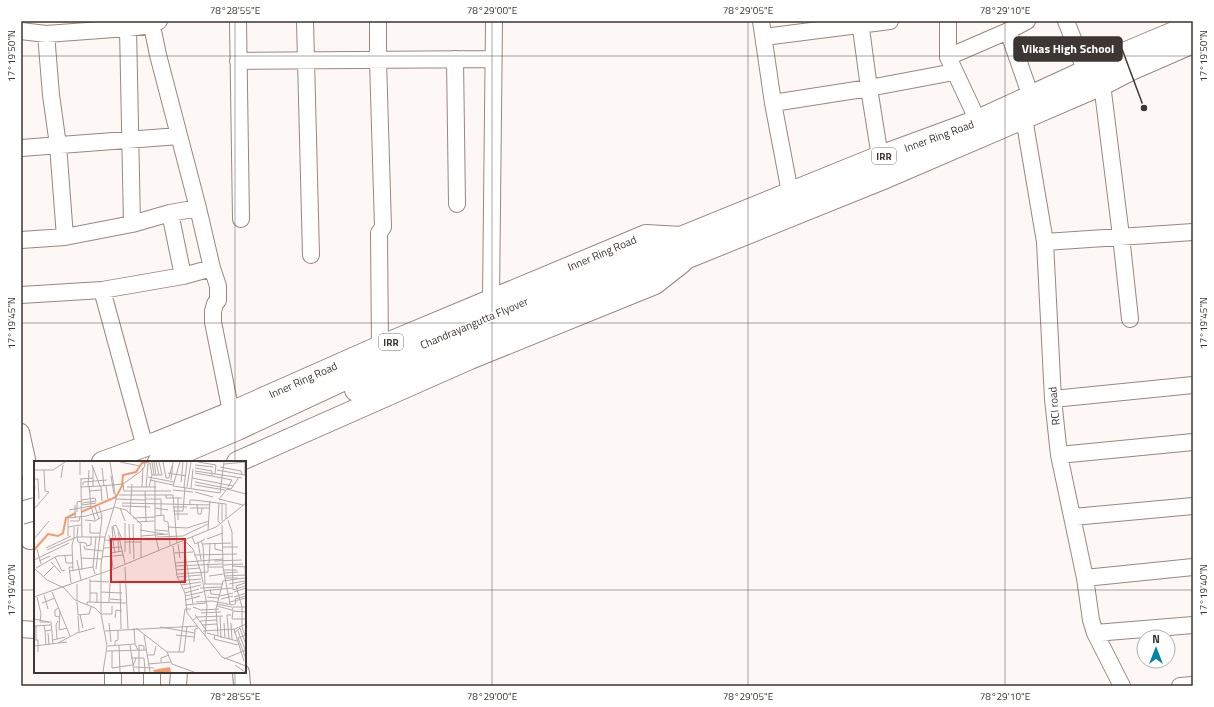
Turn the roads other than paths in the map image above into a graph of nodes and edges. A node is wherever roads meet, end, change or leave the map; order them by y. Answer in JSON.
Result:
{"nodes":[{"id":1,"x":238,"y":21,"type":"edge"},
{"id":2,"x":305,"y":21,"type":"edge"},
{"id":3,"x":378,"y":21,"type":"edge"},
{"id":4,"x":494,"y":21,"type":"edge"},
{"id":5,"x":762,"y":21,"type":"edge"},
{"id":6,"x":890,"y":21,"type":"edge"},
{"id":7,"x":948,"y":21,"type":"edge"},
{"id":8,"x":1027,"y":21,"type":"edge"},
{"id":9,"x":1066,"y":21,"type":"edge"},
{"id":10,"x":154,"y":22,"type":"edge"},
{"id":11,"x":861,"y":23,"type":"edge"},
{"id":12,"x":1193,"y":25,"type":"edge"},
{"id":13,"x":94,"y":26,"type":"edge"},
{"id":14,"x":128,"y":28,"type":"junction"},
{"id":15,"x":33,"y":29,"type":"edge"},
{"id":16,"x":1008,"y":31,"type":"junction"},
{"id":17,"x":764,"y":38,"type":"junction"},
{"id":18,"x":1193,"y":42,"type":"edge"},
{"id":19,"x":455,"y":59,"type":"junction"},
{"id":20,"x":493,"y":59,"type":"junction"},
{"id":21,"x":305,"y":60,"type":"junction"},
{"id":22,"x":378,"y":60,"type":"junction"},
{"id":23,"x":238,"y":61,"type":"junction"},
{"id":24,"x":951,"y":65,"type":"junction"},
{"id":25,"x":1094,"y":78,"type":"junction"},
{"id":26,"x":868,"y":88,"type":"junction"},
{"id":27,"x":1032,"y":97,"type":"junction"},
{"id":28,"x":773,"y":103,"type":"junction"},
{"id":29,"x":1024,"y":118,"type":"junction"},
{"id":30,"x":978,"y":121,"type":"junction"},
{"id":31,"x":179,"y":136,"type":"junction"},
{"id":32,"x":130,"y":140,"type":"junction"},
{"id":33,"x":58,"y":145,"type":"junction"},
{"id":34,"x":21,"y":148,"type":"edge"},
{"id":35,"x":880,"y":157,"type":"junction"},
{"id":36,"x":457,"y":204,"type":"dead end"},
{"id":37,"x":792,"y":204,"type":"junction"},
{"id":38,"x":198,"y":208,"type":"junction"},
{"id":39,"x":170,"y":213,"type":"junction"},
{"id":40,"x":241,"y":219,"type":"dead end"},
{"id":41,"x":132,"y":224,"type":"junction"},
{"id":42,"x":1193,"y":232,"type":"edge"},
{"id":43,"x":1121,"y":236,"type":"junction"},
{"id":44,"x":65,"y":237,"type":"junction"},
{"id":45,"x":21,"y":240,"type":"edge"},
{"id":46,"x":1045,"y":242,"type":"junction"},
{"id":47,"x":686,"y":247,"type":"junction"},
{"id":48,"x":311,"y":255,"type":"dead end"},
{"id":49,"x":655,"y":259,"type":"junction"},
{"id":50,"x":212,"y":268,"type":"junction"},
{"id":51,"x":183,"y":276,"type":"junction"},
{"id":52,"x":102,"y":290,"type":"junction"},
{"id":53,"x":21,"y":295,"type":"edge"},
{"id":54,"x":491,"y":300,"type":"junction"},
{"id":55,"x":1130,"y":319,"type":"dead end"},
{"id":56,"x":385,"y":344,"type":"junction"},
{"id":57,"x":1193,"y":385,"type":"edge"},
{"id":58,"x":1053,"y":399,"type":"junction"},
{"id":59,"x":231,"y":412,"type":"junction"},
{"id":60,"x":21,"y":432,"type":"edge"},
{"id":61,"x":1193,"y":442,"type":"edge"},
{"id":62,"x":152,"y":454,"type":"edge"},
{"id":63,"x":1059,"y":455,"type":"junction"},
{"id":64,"x":108,"y":461,"type":"edge"},
{"id":65,"x":198,"y":461,"type":"edge"},
{"id":66,"x":238,"y":461,"type":"edge"},
{"id":67,"x":30,"y":488,"type":"edge"},
{"id":68,"x":21,"y":504,"type":"edge"},
{"id":69,"x":1193,"y":506,"type":"edge"},
{"id":70,"x":34,"y":509,"type":"edge"},
{"id":71,"x":21,"y":513,"type":"edge"},
{"id":72,"x":1073,"y":517,"type":"junction"},
{"id":73,"x":28,"y":534,"type":"edge"},
{"id":74,"x":1193,"y":568,"type":"edge"},
{"id":75,"x":1085,"y":578,"type":"junction"},
{"id":76,"x":1193,"y":626,"type":"edge"},
{"id":77,"x":21,"y":629,"type":"edge"},
{"id":78,"x":34,"y":630,"type":"edge"},
{"id":79,"x":1094,"y":633,"type":"junction"},
{"id":80,"x":113,"y":673,"type":"edge"},
{"id":81,"x":152,"y":673,"type":"edge"},
{"id":82,"x":178,"y":673,"type":"edge"},
{"id":83,"x":241,"y":673,"type":"edge"},
{"id":84,"x":1193,"y":685,"type":"edge"},
{"id":85,"x":113,"y":686,"type":"edge"},
{"id":86,"x":152,"y":686,"type":"edge"},
{"id":87,"x":178,"y":686,"type":"edge"},
{"id":88,"x":242,"y":686,"type":"edge"},
{"id":89,"x":1122,"y":686,"type":"edge"},
{"id":90,"x":1180,"y":686,"type":"edge"}],
"edges":[{"from":1,"to":23,"type":"street"},
{"from":2,"to":21,"type":"street"},
{"from":3,"to":22,"type":"street"},
{"from":4,"to":20,"type":"street"},
{"from":5,"to":17,"type":"street"},
{"from":6,"to":11,"type":"street"},
{"from":7,"to":24,"type":"street"},
{"from":8,"to":16,"type":"street"},
{"from":9,"to":25,"type":"street"},
{"from":10,"to":14,"type":"street"},
{"from":10,"to":31,"type":"street"},
{"from":11,"to":17,"type":"street"},
{"from":11,"to":26,"type":"street"},
{"from":12,"to":25,"type":"highway","name":"Inner Ring Road","number":"IRR"},
{"from":13,"to":14,"type":"street"},
{"from":13,"to":15,"type":"street"},
{"from":14,"to":32,"type":"street"},
{"from":15,"to":33,"type":"street"},
{"from":16,"to":24,"type":"street"},
{"from":16,"to":27,"type":"street"},
{"from":17,"to":28,"type":"street"},
{"from":18,"to":25,"type":"highway","name":"Inner Ring Road","number":"IRR"},
{"from":19,"to":20,"type":"street"},
{"from":19,"to":22,"type":"street"},
{"from":19,"to":36,"type":"street"},
{"from":20,"to":54,"type":"street"},
{"from":21,"to":22,"type":"street"},
{"from":21,"to":23,"type":"street"},
{"from":21,"to":48,"type":"street"},
{"from":22,"to":56,"type":"street"},
{"from":23,"to":40,"type":"street"},
{"from":24,"to":26,"type":"street"},
{"from":24,"to":30,"type":"street"},
{"from":25,"to":27,"type":"highway","name":"Inner Ring Road","number":"IRR"},
{"from":25,"to":29,"type":"highway","name":"Inner Ring Road","number":"IRR"},
{"from":25,"to":43,"type":"street"},
{"from":26,"to":28,"type":"street"},
{"from":26,"to":35,"type":"street"},
{"from":27,"to":30,"type":"highway","name":"Inner Ring Road","number":"IRR"},
{"from":28,"to":37,"type":"street"},
{"from":29,"to":37,"type":"highway","name":"Inner Ring Road","number":"IRR"},
{"from":29,"to":46,"type":"street","name":"RCI road"},
{"from":30,"to":35,"type":"highway","name":"Inner Ring Road","number":"IRR"},
{"from":31,"to":32,"type":"street"},
{"from":31,"to":38,"type":"street"},
{"from":32,"to":33,"type":"street"},
{"from":32,"to":41,"type":"street"},
{"from":33,"to":34,"type":"street"},
{"from":33,"to":44,"type":"street"},
{"from":35,"to":37,"type":"highway","name":"Inner Ring Road","number":"IRR"},
{"from":37,"to":47,"type":"highway","name":"Inner Ring Road","number":"IRR"},
{"from":38,"to":39,"type":"street"},
{"from":38,"to":50,"type":"street"},
{"from":39,"to":41,"type":"street"},
{"from":39,"to":51,"type":"street"},
{"from":41,"to":44,"type":"street"},
{"from":42,"to":43,"type":"street"},
{"from":43,"to":46,"type":"street"},
{"from":43,"to":55,"type":"street"},
{"from":44,"to":45,"type":"street"},
{"from":46,"to":58,"type":"street","name":"RCI road"},
{"from":47,"to":49,"type":"highway","name":"Chandrayangutta Flyover","number":"IRR"},
{"from":47,"to":54,"type":"main road","name":"Inner Ring Road","number":"IRR"},
{"from":47,"to":66,"type":"main road","name":"Inner Ring Road","number":"IRR"},
{"from":49,"to":62,"type":"highway","name":"Chandrayangutta Flyover","number":"IRR"},
{"from":49,"to":65,"type":"highway","name":"Chandrayangutta Flyover","number":"IRR"},
{"from":50,"to":51,"type":"street"},
{"from":50,"to":59,"type":"street"},
{"from":51,"to":52,"type":"street"},
{"from":52,"to":53,"type":"street"},
{"from":52,"to":62,"type":"street"},
{"from":54,"to":56,"type":"main road","name":"Inner Ring Road","number":"IRR"},
{"from":56,"to":59,"type":"main road","name":"Inner Ring Road","number":"IRR"},
{"from":57,"to":58,"type":"street"},
{"from":58,"to":63,"type":"street","name":"RCI road"},
{"from":59,"to":62,"type":"main road","name":"Inner Ring Road","number":"IRR"},
{"from":60,"to":67,"type":"street"},
{"from":61,"to":63,"type":"street"},
{"from":62,"to":64,"type":"main road","name":"Inner Ring Road","number":"IRR"},
{"from":63,"to":72,"type":"street","name":"RCI road"},
{"from":68,"to":73,"type":"main road"},
{"from":69,"to":72,"type":"street"},
{"from":70,"to":71,"type":"highway","bridge":true},
{"from":72,"to":75,"type":"street","name":"RCI road"},
{"from":74,"to":75,"type":"street"},
{"from":75,"to":79,"type":"street","name":"RCI road"},
{"from":76,"to":79,"type":"street"},
{"from":77,"to":78,"type":"street"},
{"from":79,"to":89,"type":"street","name":"RCI road"},
{"from":80,"to":85,"type":"street"},
{"from":81,"to":86,"type":"street"},
{"from":82,"to":87,"type":"street"},
{"from":83,"to":88,"type":"street"},
{"from":84,"to":90,"type":"street"}]}
